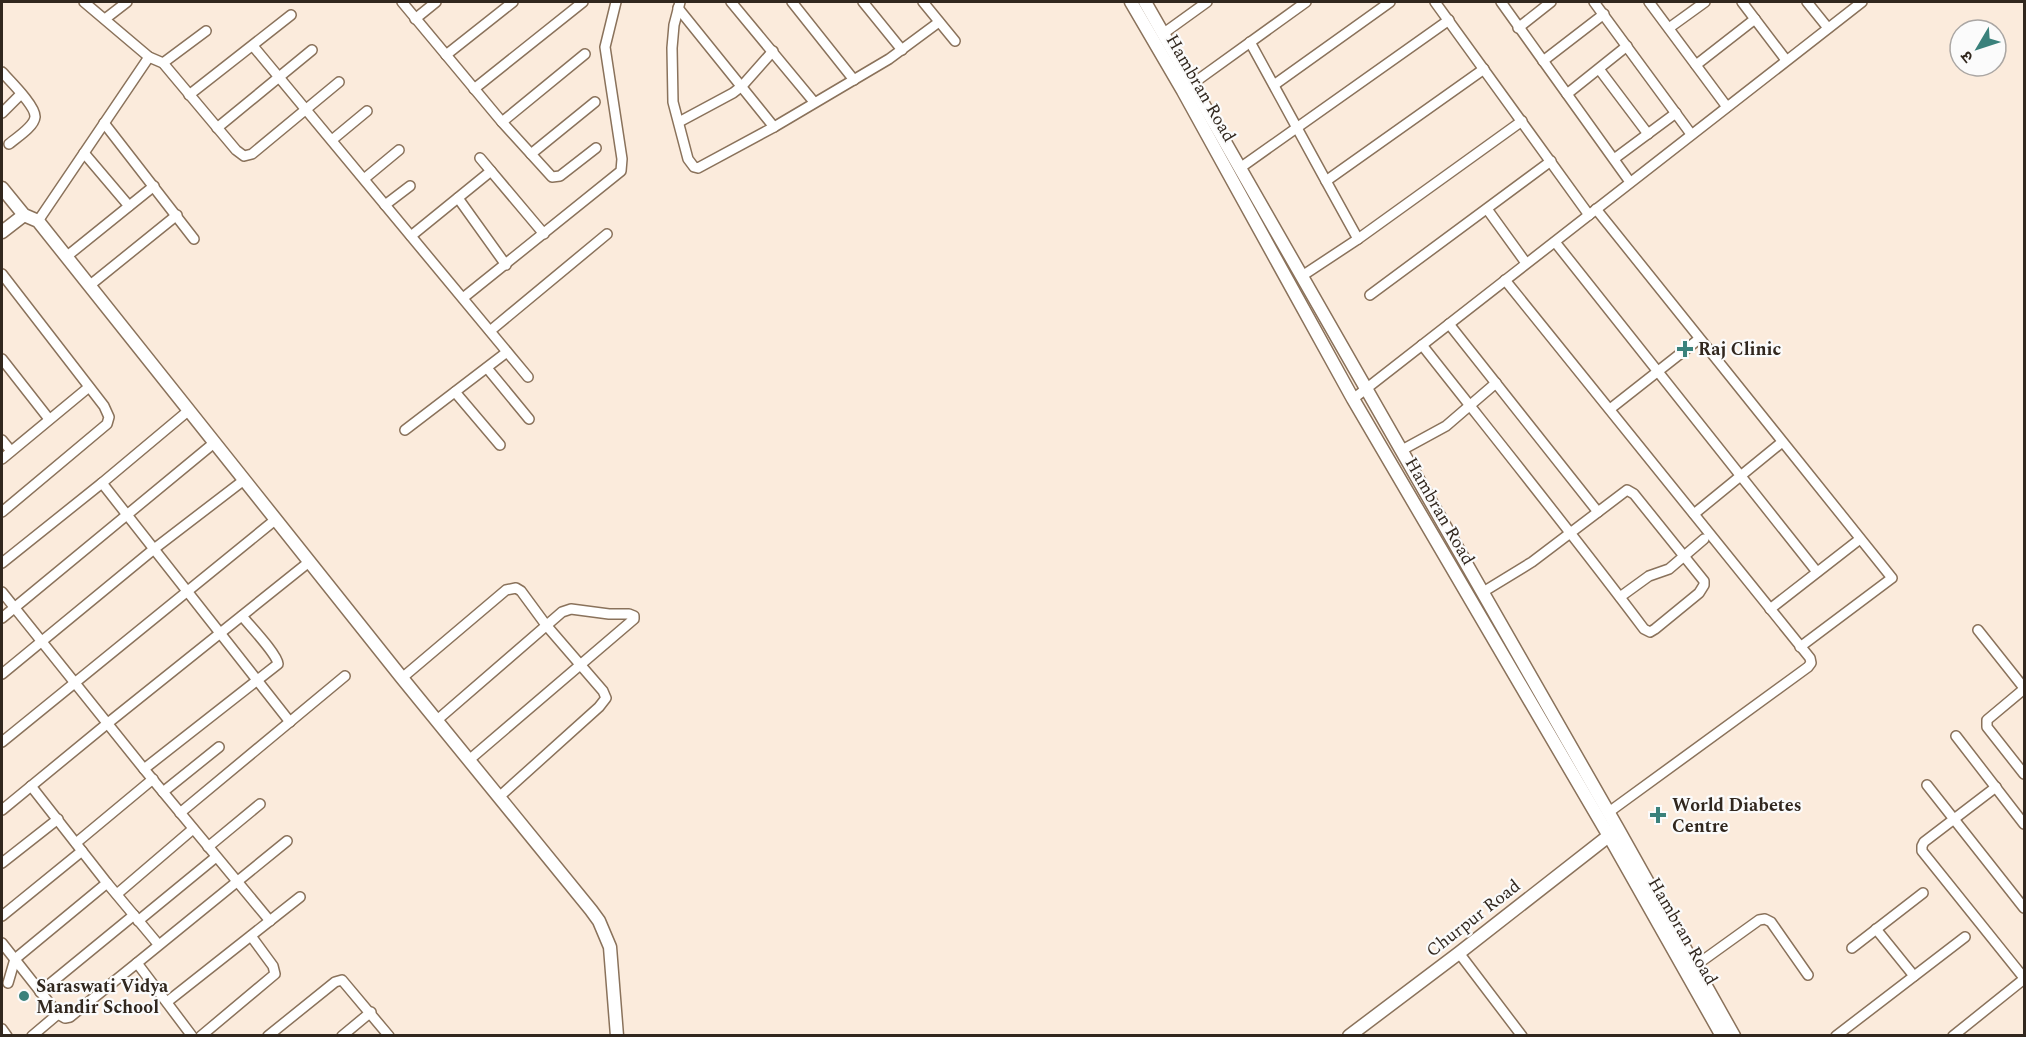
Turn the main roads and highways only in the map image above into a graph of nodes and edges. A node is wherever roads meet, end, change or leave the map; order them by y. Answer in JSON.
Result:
{"nodes":[{"id":1,"x":1131,"y":2,"type":"edge"},
{"id":2,"x":1145,"y":2,"type":"edge"},
{"id":3,"x":1188,"y":87,"type":"junction"},
{"id":4,"x":2,"y":188,"type":"edge"},
{"id":5,"x":24,"y":215,"type":"junction"},
{"id":6,"x":2,"y":232,"type":"edge"},
{"id":7,"x":1614,"y":832,"type":"junction"},
{"id":8,"x":617,"y":1035,"type":"edge"},
{"id":9,"x":1349,"y":1035,"type":"edge"},
{"id":10,"x":1722,"y":1035,"type":"edge"},
{"id":11,"x":1734,"y":1035,"type":"edge"}],
"edges":[{"from":1,"to":3,"type":"main road","name":"Hambran Road"},
{"from":2,"to":3,"type":"main road","name":"Hambran Road"},
{"from":3,"to":7,"type":"main road","name":"Hambran Road"},
{"from":3,"to":7,"type":"main road","name":"Hambran Road"},
{"from":4,"to":5,"type":"main road"},
{"from":5,"to":6,"type":"main road"},
{"from":5,"to":8,"type":"main road"},
{"from":7,"to":9,"type":"main road","name":"Churpur Road"},
{"from":7,"to":10,"type":"main road","name":"Hambran Road"},
{"from":7,"to":11,"type":"main road","name":"Hambran Road"}]}
